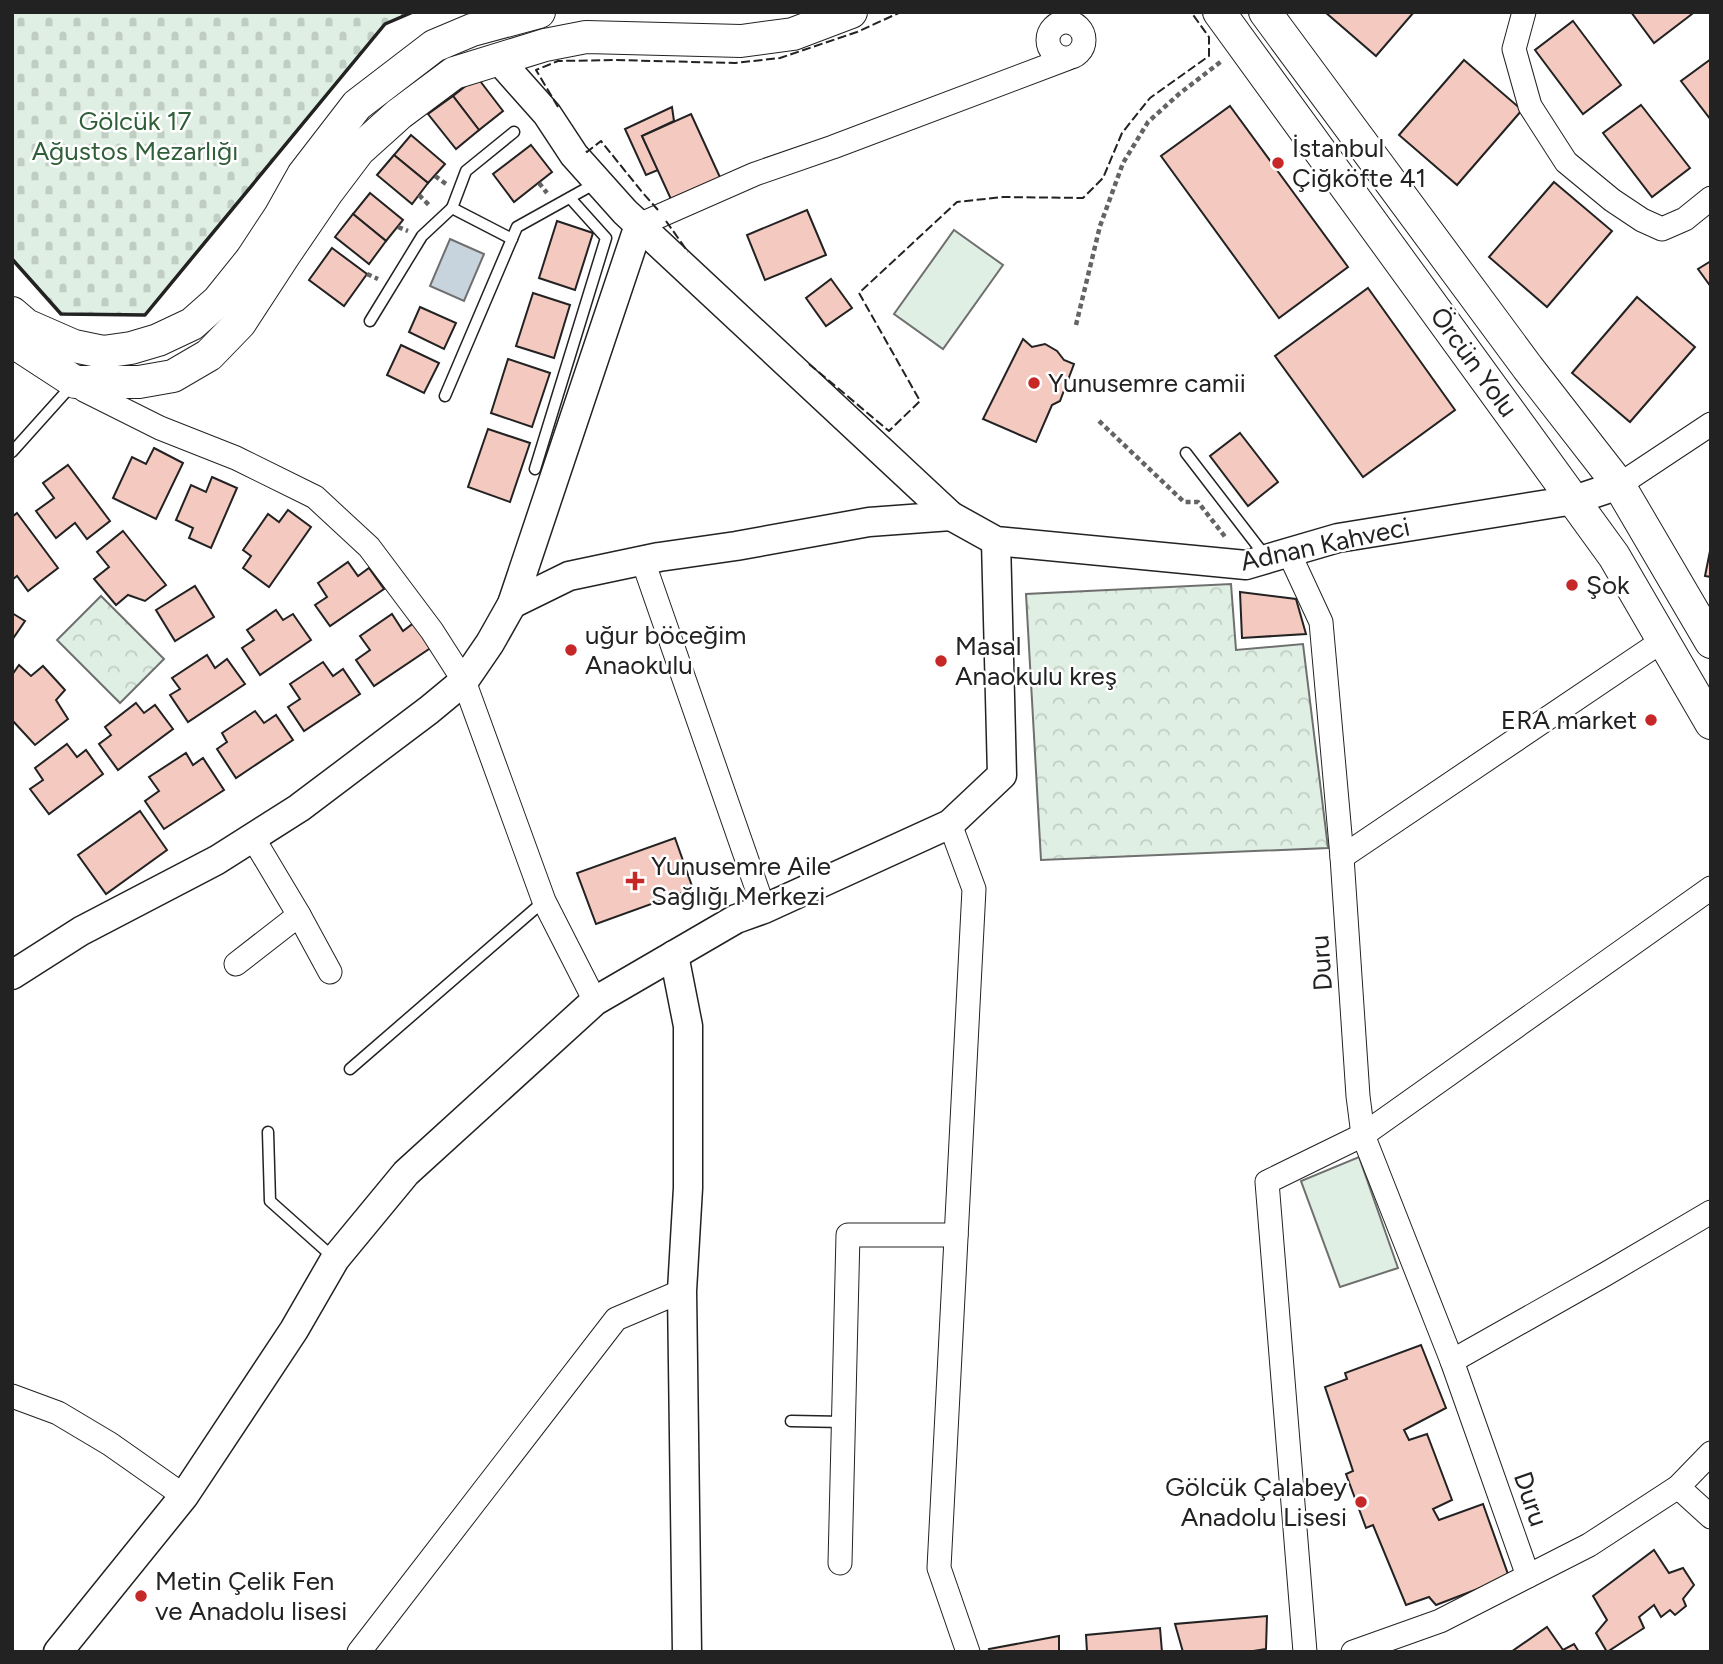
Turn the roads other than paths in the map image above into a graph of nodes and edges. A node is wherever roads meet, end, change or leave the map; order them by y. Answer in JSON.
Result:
{"nodes":[{"id":1,"x":539,"y":12,"type":"edge"},
{"id":2,"x":851,"y":12,"type":"edge"},
{"id":3,"x":1219,"y":12,"type":"edge"},
{"id":4,"x":1265,"y":12,"type":"edge"},
{"id":5,"x":1524,"y":12,"type":"edge"},
{"id":6,"x":1066,"y":58,"type":"dead end"},
{"id":7,"x":499,"y":60,"type":"junction"},
{"id":8,"x":514,"y":132,"type":"dead end"},
{"id":9,"x":598,"y":182,"type":"junction"},
{"id":10,"x":570,"y":198,"type":"junction"},
{"id":11,"x":1711,"y":198,"type":"edge"},
{"id":12,"x":452,"y":208,"type":"junction"},
{"id":13,"x":639,"y":225,"type":"junction"},
{"id":14,"x":512,"y":239,"type":"junction"},
{"id":15,"x":12,"y":313,"type":"edge"},
{"id":16,"x":370,"y":321,"type":"dead end"},
{"id":17,"x":12,"y":341,"type":"edge"},
{"id":18,"x":75,"y":382,"type":"junction"},
{"id":19,"x":445,"y":396,"type":"dead end"},
{"id":20,"x":1711,"y":424,"type":"edge"},
{"id":21,"x":12,"y":452,"type":"edge"},
{"id":22,"x":1186,"y":453,"type":"dead end"},
{"id":23,"x":534,"y":469,"type":"dead end"},
{"id":24,"x":1619,"y":485,"type":"junction"},
{"id":25,"x":1574,"y":500,"type":"junction"},
{"id":26,"x":951,"y":516,"type":"junction"},
{"id":27,"x":996,"y":541,"type":"junction"},
{"id":28,"x":1268,"y":559,"type":"junction"},
{"id":29,"x":643,"y":561,"type":"junction"},
{"id":30,"x":512,"y":604,"type":"junction"},
{"id":31,"x":1662,"y":641,"type":"junction"},
{"id":32,"x":1711,"y":642,"type":"edge"},
{"id":33,"x":464,"y":681,"type":"junction"},
{"id":34,"x":1711,"y":723,"type":"edge"},
{"id":35,"x":950,"y":824,"type":"junction"},
{"id":36,"x":253,"y":838,"type":"junction"},
{"id":37,"x":1342,"y":857,"type":"junction"},
{"id":38,"x":1711,"y":888,"type":"edge"},
{"id":39,"x":544,"y":901,"type":"junction"},
{"id":40,"x":764,"y":909,"type":"junction"},
{"id":41,"x":299,"y":915,"type":"junction"},
{"id":42,"x":674,"y":955,"type":"junction"},
{"id":43,"x":236,"y":964,"type":"dead end"},
{"id":44,"x":330,"y":972,"type":"dead end"},
{"id":45,"x":12,"y":975,"type":"edge"},
{"id":46,"x":596,"y":1001,"type":"junction"},
{"id":47,"x":350,"y":1069,"type":"dead end"},
{"id":48,"x":268,"y":1132,"type":"dead end"},
{"id":49,"x":1363,"y":1135,"type":"junction"},
{"id":50,"x":1711,"y":1213,"type":"edge"},
{"id":51,"x":956,"y":1235,"type":"junction"},
{"id":52,"x":335,"y":1259,"type":"junction"},
{"id":53,"x":682,"y":1291,"type":"junction"},
{"id":54,"x":1452,"y":1361,"type":"junction"},
{"id":55,"x":12,"y":1396,"type":"edge"},
{"id":56,"x":791,"y":1421,"type":"dead end"},
{"id":57,"x":844,"y":1422,"type":"junction"},
{"id":58,"x":1711,"y":1453,"type":"edge"},
{"id":59,"x":1678,"y":1487,"type":"junction"},
{"id":60,"x":184,"y":1496,"type":"junction"},
{"id":61,"x":1711,"y":1517,"type":"edge"},
{"id":62,"x":840,"y":1563,"type":"dead end"},
{"id":63,"x":1528,"y":1576,"type":"junction"},
{"id":64,"x":58,"y":1652,"type":"edge"},
{"id":65,"x":359,"y":1652,"type":"edge"},
{"id":66,"x":687,"y":1652,"type":"edge"},
{"id":67,"x":968,"y":1652,"type":"edge"},
{"id":68,"x":1305,"y":1652,"type":"edge"},
{"id":69,"x":1353,"y":1652,"type":"edge"}],
"edges":[{"from":1,"to":15,"type":"main road"},
{"from":2,"to":7,"type":"main road"},
{"from":3,"to":25,"type":"main road","name":"Örcün Yolu"},
{"from":4,"to":24,"type":"main road","name":"Örcün Yolu"},
{"from":5,"to":11,"type":"street"},
{"from":6,"to":13,"type":"street"},
{"from":7,"to":9,"type":"street","name":"Adnan Kahveci"},
{"from":7,"to":18,"type":"main road"},
{"from":8,"to":12,"type":"lane"},
{"from":9,"to":10,"type":"lane"},
{"from":9,"to":13,"type":"street","name":"Adnan Kahveci"},
{"from":10,"to":14,"type":"lane"},
{"from":10,"to":23,"type":"lane"},
{"from":12,"to":14,"type":"lane"},
{"from":12,"to":16,"type":"lane"},
{"from":13,"to":26,"type":"street","name":"Adnan Kahveci"},
{"from":13,"to":30,"type":"street"},
{"from":14,"to":19,"type":"lane"},
{"from":17,"to":18,"type":"main road"},
{"from":18,"to":21,"type":"lane"},
{"from":18,"to":33,"type":"street"},
{"from":20,"to":24,"type":"street"},
{"from":22,"to":28,"type":"lane"},
{"from":24,"to":25,"type":"street","name":"Adnan Kahveci"},
{"from":24,"to":32,"type":"main road","name":"Örcün Yolu"},
{"from":25,"to":28,"type":"street","name":"Adnan Kahveci"},
{"from":25,"to":31,"type":"main road","name":"Örcün Yolu"},
{"from":26,"to":27,"type":"street","name":"Adnan Kahveci"},
{"from":26,"to":29,"type":"street"},
{"from":27,"to":28,"type":"street","name":"Adnan Kahveci"},
{"from":27,"to":35,"type":"street"},
{"from":28,"to":37,"type":"street","name":"Duru"},
{"from":29,"to":30,"type":"street"},
{"from":29,"to":40,"type":"street"},
{"from":30,"to":33,"type":"street"},
{"from":31,"to":34,"type":"main road","name":"Örcün Yolu"},
{"from":31,"to":37,"type":"street"},
{"from":33,"to":36,"type":"street"},
{"from":33,"to":39,"type":"street"},
{"from":35,"to":40,"type":"street"},
{"from":35,"to":51,"type":"street"},
{"from":36,"to":41,"type":"street"},
{"from":36,"to":45,"type":"street"},
{"from":37,"to":49,"type":"street","name":"Duru"},
{"from":38,"to":49,"type":"street"},
{"from":39,"to":46,"type":"street"},
{"from":39,"to":47,"type":"lane"},
{"from":40,"to":42,"type":"street"},
{"from":41,"to":43,"type":"street"},
{"from":41,"to":44,"type":"street"},
{"from":42,"to":46,"type":"street"},
{"from":42,"to":53,"type":"street"},
{"from":46,"to":52,"type":"street"},
{"from":48,"to":52,"type":"lane"},
{"from":49,"to":54,"type":"street","name":"Duru"},
{"from":49,"to":68,"type":"street"},
{"from":50,"to":54,"type":"street"},
{"from":51,"to":57,"type":"street"},
{"from":51,"to":67,"type":"street"},
{"from":52,"to":60,"type":"street"},
{"from":53,"to":65,"type":"street"},
{"from":53,"to":66,"type":"street"},
{"from":54,"to":63,"type":"street","name":"Duru"},
{"from":55,"to":60,"type":"street"},
{"from":56,"to":57,"type":"lane"},
{"from":57,"to":62,"type":"street"},
{"from":58,"to":59,"type":"street"},
{"from":59,"to":61,"type":"street"},
{"from":59,"to":63,"type":"street"},
{"from":60,"to":64,"type":"street"},
{"from":63,"to":69,"type":"street"}]}
